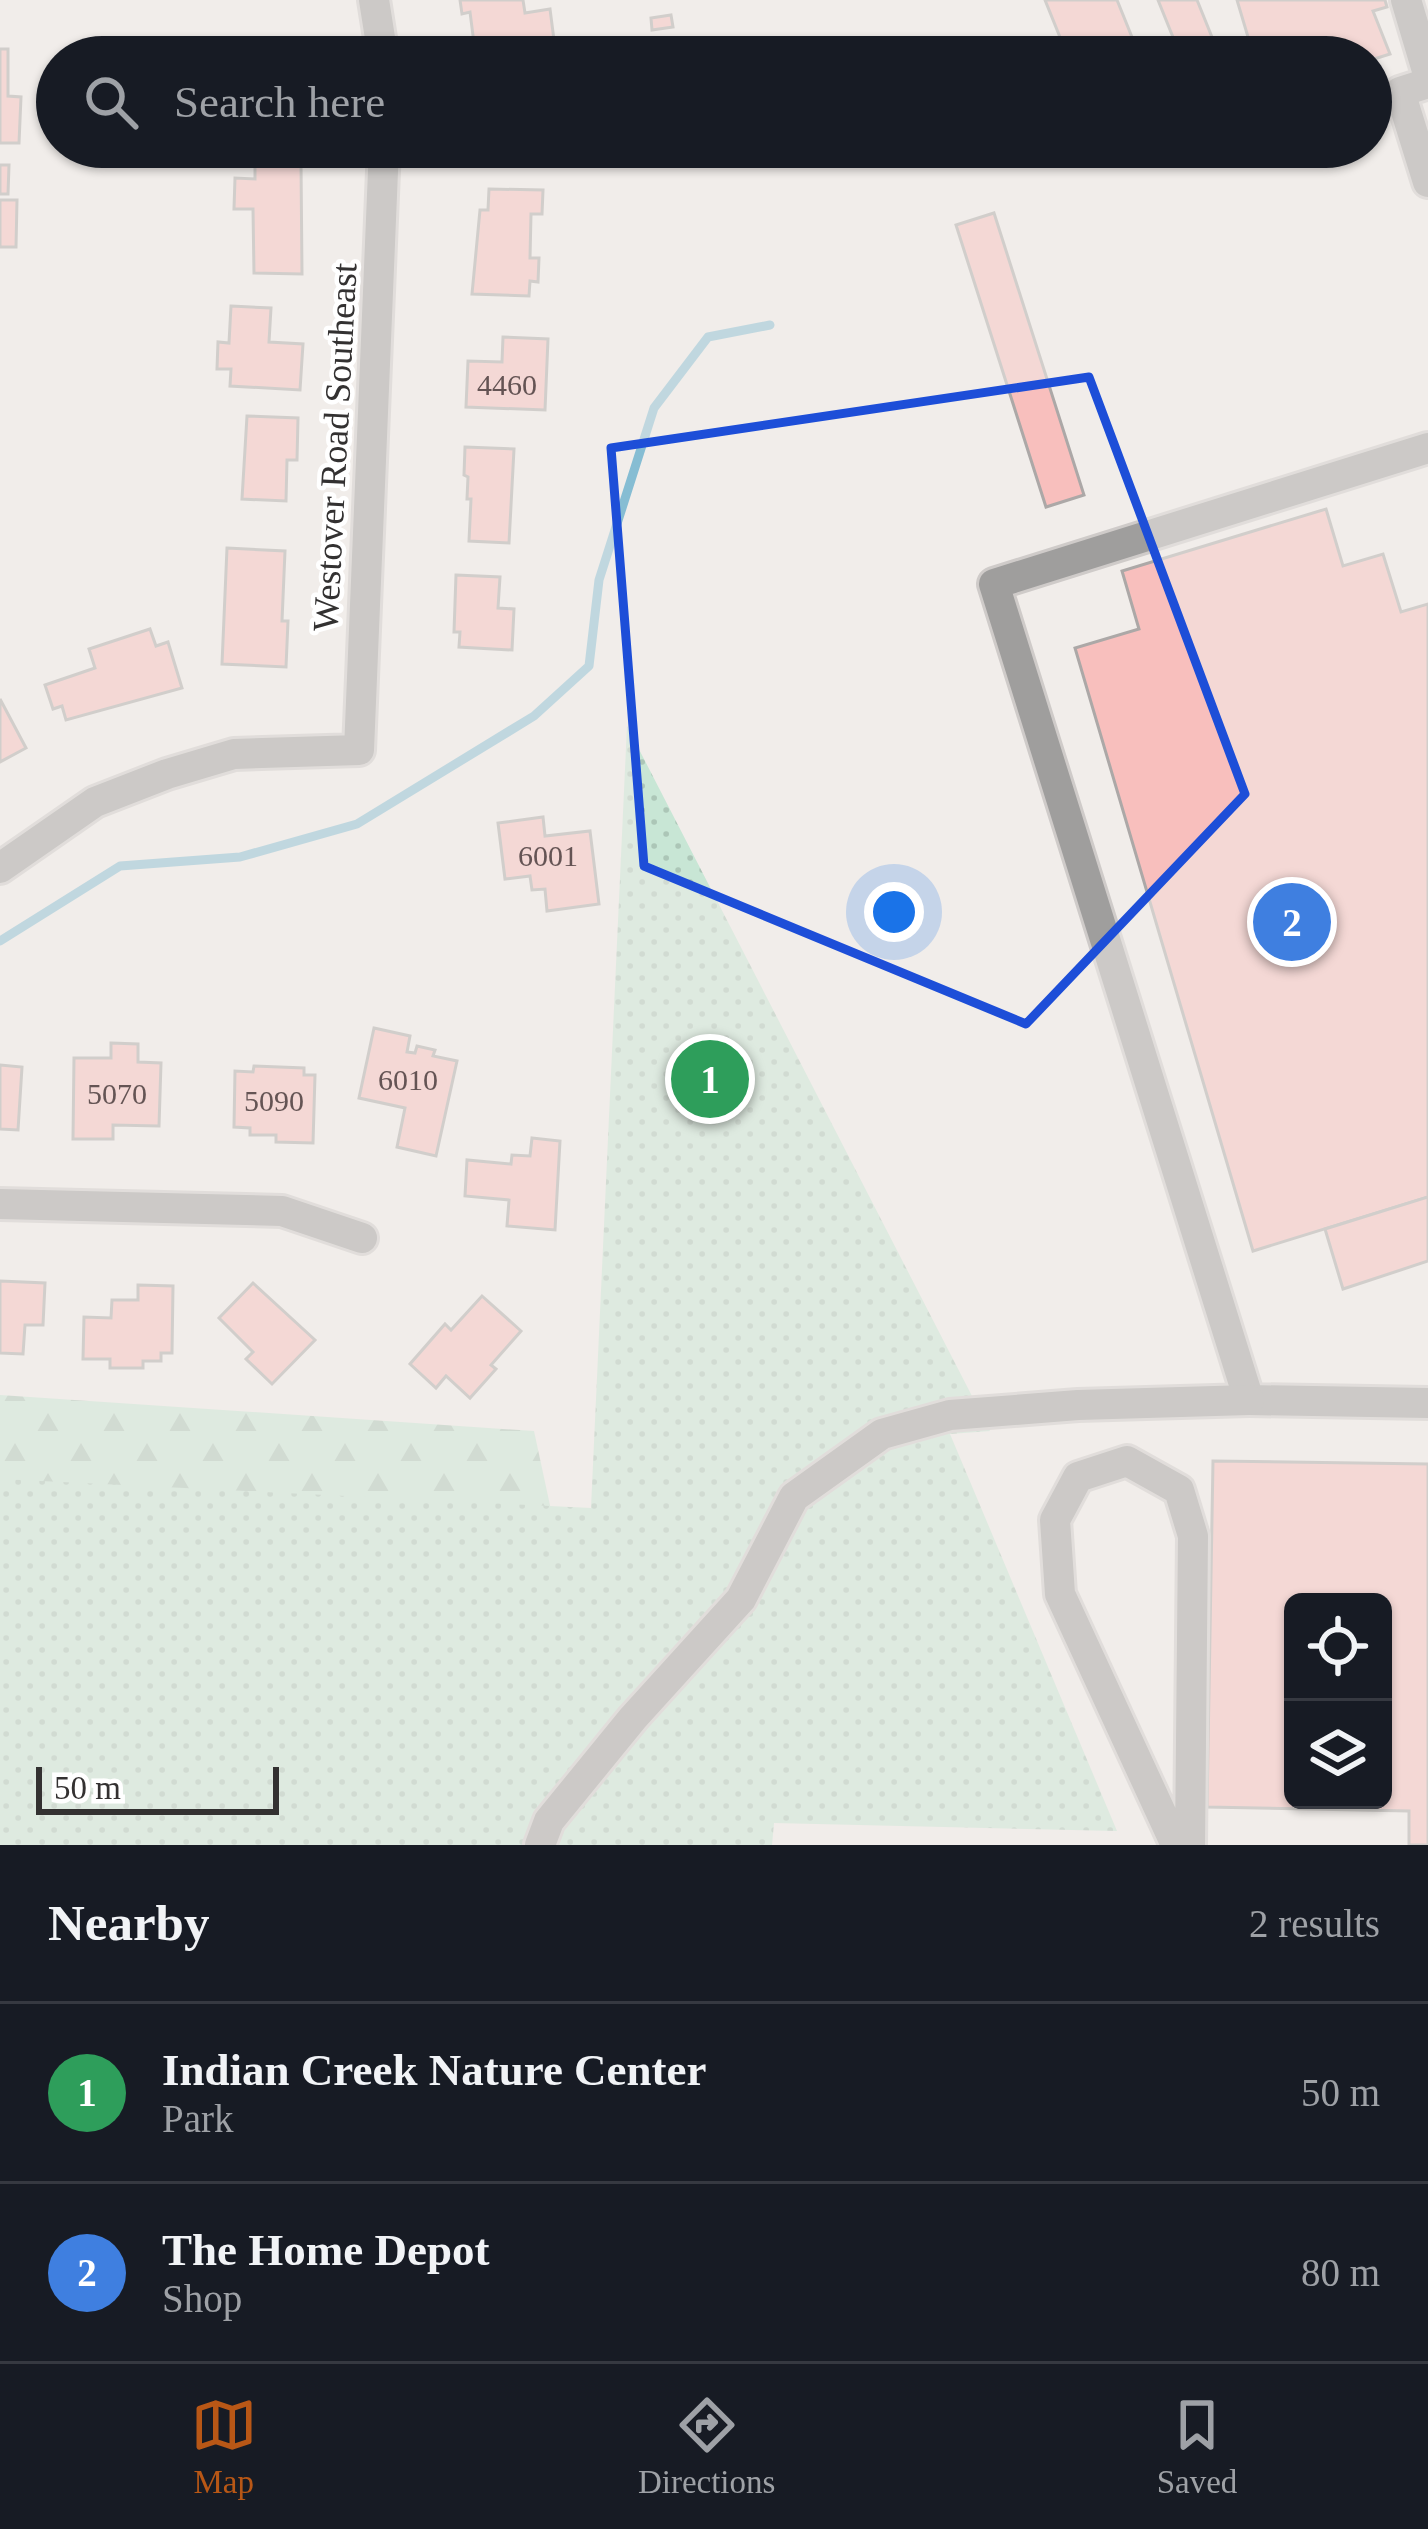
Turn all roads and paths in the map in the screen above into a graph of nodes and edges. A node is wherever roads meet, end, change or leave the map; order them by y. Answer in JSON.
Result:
{"nodes":[{"id":1,"x":374,"y":0,"type":"edge"},
{"id":2,"x":1406,"y":0,"type":"edge"},
{"id":3,"x":380,"y":36,"type":"edge"},
{"id":4,"x":1428,"y":78,"type":"edge"},
{"id":5,"x":383,"y":168,"type":"edge"},
{"id":6,"x":1428,"y":182,"type":"edge"},
{"id":7,"x":1422,"y":458,"type":"edge"},
{"id":8,"x":0,"y":868,"type":"edge"},
{"id":9,"x":0,"y":1204,"type":"edge"},
{"id":10,"x":362,"y":1238,"type":"dead end"},
{"id":11,"x":1249,"y":1400,"type":"junction"},
{"id":12,"x":1428,"y":1403,"type":"edge"},
{"id":13,"x":540,"y":1845,"type":"edge"},
{"id":14,"x":1176,"y":1845,"type":"edge"},
{"id":15,"x":1190,"y":1845,"type":"edge"}],
"edges":[{"from":1,"to":3,"type":"street"},
{"from":2,"to":4,"type":"street"},
{"from":4,"to":6,"type":"street"},
{"from":5,"to":8,"type":"street","name":"Westover Road Southeast"},
{"from":7,"to":11,"type":"street"},
{"from":9,"to":10,"type":"street"},
{"from":11,"to":12,"type":"street"},
{"from":11,"to":13,"type":"street"},
{"from":14,"to":15,"type":"street"}]}
